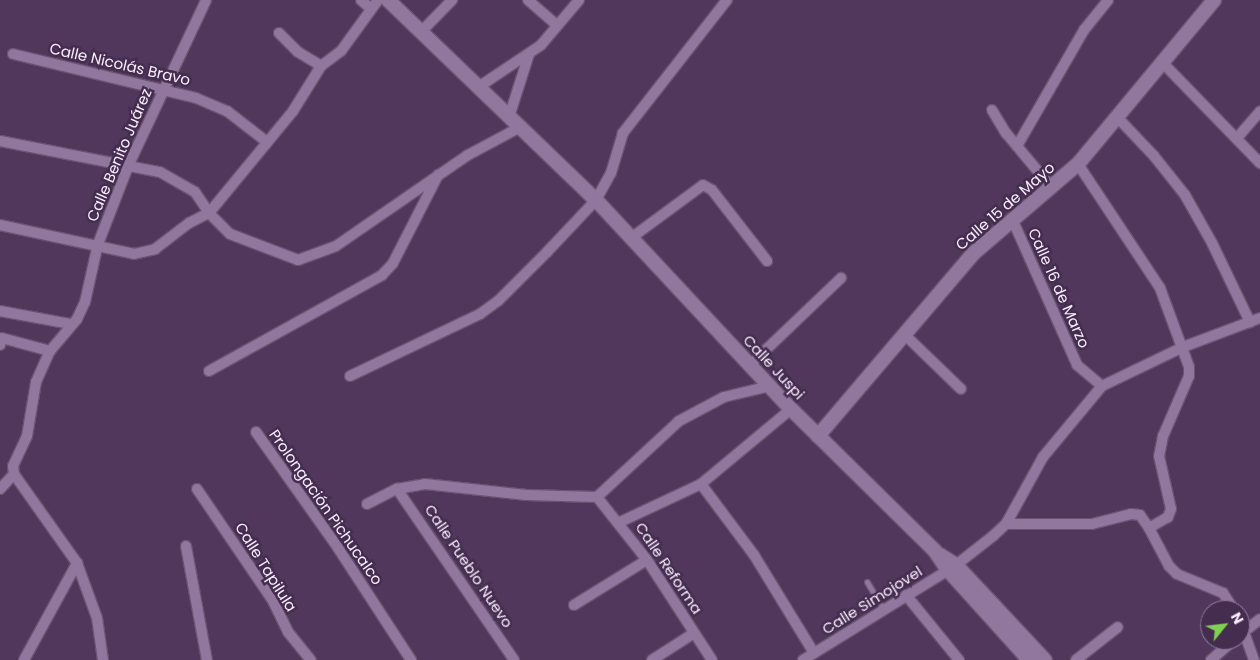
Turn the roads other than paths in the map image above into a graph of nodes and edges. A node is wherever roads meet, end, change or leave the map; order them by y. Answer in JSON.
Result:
{"nodes":[{"id":1,"x":206,"y":0,"type":"edge"},
{"id":2,"x":361,"y":0,"type":"edge"},
{"id":3,"x":378,"y":0,"type":"edge"},
{"id":4,"x":388,"y":0,"type":"edge"},
{"id":5,"x":452,"y":0,"type":"edge"},
{"id":6,"x":528,"y":0,"type":"edge"},
{"id":7,"x":578,"y":0,"type":"edge"},
{"id":8,"x":727,"y":0,"type":"edge"},
{"id":9,"x":1108,"y":0,"type":"edge"},
{"id":10,"x":1214,"y":0,"type":"edge"},
{"id":11,"x":370,"y":8,"type":"junction"},
{"id":12,"x":557,"y":25,"type":"junction"},
{"id":13,"x":421,"y":32,"type":"junction"},
{"id":14,"x":279,"y":33,"type":"dead end"},
{"id":15,"x":12,"y":54,"type":"dead end"},
{"id":16,"x":529,"y":54,"type":"junction"},
{"id":17,"x":1162,"y":62,"type":"junction"},
{"id":18,"x":321,"y":66,"type":"junction"},
{"id":19,"x":480,"y":86,"type":"junction"},
{"id":20,"x":163,"y":90,"type":"junction"},
{"id":21,"x":992,"y":110,"type":"dead end"},
{"id":22,"x":1260,"y":112,"type":"edge"},
{"id":23,"x":510,"y":114,"type":"junction"},
{"id":24,"x":1117,"y":117,"type":"junction"},
{"id":25,"x":522,"y":126,"type":"junction"},
{"id":26,"x":1237,"y":138,"type":"junction"},
{"id":27,"x":0,"y":141,"type":"edge"},
{"id":28,"x":267,"y":142,"type":"junction"},
{"id":29,"x":1017,"y":146,"type":"junction"},
{"id":30,"x":1260,"y":163,"type":"edge"},
{"id":31,"x":129,"y":164,"type":"junction"},
{"id":32,"x":1078,"y":164,"type":"junction"},
{"id":33,"x":438,"y":174,"type":"junction"},
{"id":34,"x":1052,"y":188,"type":"junction"},
{"id":35,"x":596,"y":200,"type":"junction"},
{"id":36,"x":209,"y":213,"type":"junction"},
{"id":37,"x":1013,"y":221,"type":"junction"},
{"id":38,"x":0,"y":225,"type":"edge"},
{"id":39,"x":631,"y":238,"type":"junction"},
{"id":40,"x":98,"y":244,"type":"junction"},
{"id":41,"x":767,"y":261,"type":"dead end"},
{"id":42,"x":841,"y":278,"type":"dead end"},
{"id":43,"x":0,"y":312,"type":"edge"},
{"id":44,"x":1260,"y":318,"type":"edge"},
{"id":45,"x":1250,"y":322,"type":"junction"},
{"id":46,"x":70,"y":324,"type":"junction"},
{"id":47,"x":904,"y":334,"type":"junction"},
{"id":48,"x":0,"y":345,"type":"edge"},
{"id":49,"x":1183,"y":347,"type":"junction"},
{"id":50,"x":50,"y":351,"type":"junction"},
{"id":51,"x":750,"y":365,"type":"junction"},
{"id":52,"x":208,"y":371,"type":"dead end"},
{"id":53,"x":350,"y":376,"type":"dead end"},
{"id":54,"x":770,"y":386,"type":"junction"},
{"id":55,"x":1102,"y":386,"type":"junction"},
{"id":56,"x":961,"y":389,"type":"dead end"},
{"id":57,"x":791,"y":409,"type":"junction"},
{"id":58,"x":256,"y":432,"type":"dead end"},
{"id":59,"x":818,"y":436,"type":"junction"},
{"id":60,"x":14,"y":474,"type":"junction"},
{"id":61,"x":701,"y":484,"type":"junction"},
{"id":62,"x":197,"y":488,"type":"dead end"},
{"id":63,"x":397,"y":488,"type":"junction"},
{"id":64,"x":0,"y":489,"type":"edge"},
{"id":65,"x":597,"y":496,"type":"junction"},
{"id":66,"x":367,"y":504,"type":"dead end"},
{"id":67,"x":620,"y":522,"type":"junction"},
{"id":68,"x":1006,"y":524,"type":"junction"},
{"id":69,"x":1149,"y":528,"type":"junction"},
{"id":70,"x":186,"y":546,"type":"dead end"},
{"id":71,"x":647,"y":560,"type":"junction"},
{"id":72,"x":77,"y":563,"type":"junction"},
{"id":73,"x":952,"y":568,"type":"junction"},
{"id":74,"x":867,"y":582,"type":"dead end"},
{"id":75,"x":906,"y":596,"type":"junction"},
{"id":76,"x":1227,"y":600,"type":"edge"},
{"id":77,"x":574,"y":605,"type":"dead end"},
{"id":78,"x":883,"y":609,"type":"junction"},
{"id":79,"x":1260,"y":619,"type":"edge"},
{"id":80,"x":1118,"y":627,"type":"dead end"},
{"id":81,"x":1250,"y":627,"type":"edge"},
{"id":82,"x":694,"y":633,"type":"junction"},
{"id":83,"x":1222,"y":650,"type":"edge"},
{"id":84,"x":814,"y":653,"type":"junction"},
{"id":85,"x":24,"y":660,"type":"edge"},
{"id":86,"x":103,"y":660,"type":"edge"},
{"id":87,"x":207,"y":660,"type":"edge"},
{"id":88,"x":311,"y":660,"type":"edge"},
{"id":89,"x":411,"y":660,"type":"edge"},
{"id":90,"x":514,"y":660,"type":"edge"},
{"id":91,"x":652,"y":660,"type":"edge"},
{"id":92,"x":712,"y":660,"type":"edge"},
{"id":93,"x":803,"y":660,"type":"edge"},
{"id":94,"x":959,"y":660,"type":"edge"},
{"id":95,"x":1029,"y":660,"type":"edge"},
{"id":96,"x":1045,"y":660,"type":"edge"},
{"id":97,"x":1076,"y":660,"type":"edge"},
{"id":98,"x":1211,"y":660,"type":"edge"}],
"edges":[{"from":1,"to":20,"type":"street","name":"Calle Benito Juárez"},
{"from":2,"to":11,"type":"street"},
{"from":3,"to":11,"type":"street"},
{"from":4,"to":13,"type":"street","name":"Calle Juspi"},
{"from":5,"to":13,"type":"street"},
{"from":6,"to":12,"type":"street"},
{"from":7,"to":12,"type":"street"},
{"from":8,"to":35,"type":"street"},
{"from":9,"to":29,"type":"street"},
{"from":10,"to":17,"type":"street","name":"Calle 15 de Mayo"},
{"from":11,"to":18,"type":"street"},
{"from":12,"to":16,"type":"street"},
{"from":13,"to":19,"type":"street","name":"Calle Juspi"},
{"from":14,"to":18,"type":"street"},
{"from":15,"to":20,"type":"street","name":"Calle Nicolás Bravo"},
{"from":16,"to":19,"type":"street"},
{"from":16,"to":23,"type":"street"},
{"from":17,"to":24,"type":"street","name":"Calle 15 de Mayo"},
{"from":17,"to":26,"type":"street"},
{"from":18,"to":28,"type":"street"},
{"from":19,"to":23,"type":"street","name":"Calle Juspi"},
{"from":20,"to":28,"type":"street","name":"Calle Nicolás Bravo"},
{"from":20,"to":31,"type":"street","name":"Calle Benito Juárez"},
{"from":21,"to":29,"type":"street"},
{"from":22,"to":26,"type":"street"},
{"from":23,"to":25,"type":"street","name":"Calle Juspi"},
{"from":24,"to":32,"type":"street","name":"Calle 15 de Mayo"},
{"from":24,"to":45,"type":"street"},
{"from":25,"to":33,"type":"street"},
{"from":25,"to":35,"type":"street","name":"Calle Juspi"},
{"from":26,"to":30,"type":"street"},
{"from":27,"to":31,"type":"street"},
{"from":28,"to":36,"type":"street"},
{"from":29,"to":34,"type":"street"},
{"from":31,"to":36,"type":"street"},
{"from":31,"to":40,"type":"street","name":"Calle Benito Juárez"},
{"from":32,"to":34,"type":"street","name":"Calle 15 de Mayo"},
{"from":32,"to":49,"type":"street"},
{"from":33,"to":36,"type":"street"},
{"from":33,"to":52,"type":"street"},
{"from":34,"to":37,"type":"street","name":"Calle 15 de Mayo"},
{"from":35,"to":39,"type":"street","name":"Calle Juspi"},
{"from":35,"to":53,"type":"street"},
{"from":36,"to":40,"type":"street"},
{"from":37,"to":47,"type":"street","name":"Calle 15 de Mayo"},
{"from":37,"to":55,"type":"street","name":"Calle 16 de Marzo"},
{"from":38,"to":40,"type":"street"},
{"from":39,"to":41,"type":"street"},
{"from":39,"to":51,"type":"street","name":"Calle Juspi"},
{"from":40,"to":46,"type":"street","name":"Calle Benito Juárez"},
{"from":42,"to":51,"type":"street"},
{"from":43,"to":46,"type":"street"},
{"from":44,"to":45,"type":"street"},
{"from":45,"to":49,"type":"street"},
{"from":46,"to":50,"type":"street","name":"Calle Benito Juárez"},
{"from":47,"to":56,"type":"street"},
{"from":47,"to":59,"type":"street","name":"Calle 15 de Mayo"},
{"from":48,"to":50,"type":"street"},
{"from":49,"to":55,"type":"street"},
{"from":49,"to":69,"type":"street"},
{"from":50,"to":60,"type":"street","name":"Calle Benito Juárez"},
{"from":51,"to":54,"type":"street","name":"Calle Juspi"},
{"from":54,"to":57,"type":"street","name":"Calle Juspi"},
{"from":54,"to":65,"type":"street"},
{"from":55,"to":68,"type":"street"},
{"from":57,"to":59,"type":"street","name":"Calle Juspi"},
{"from":57,"to":61,"type":"street"},
{"from":58,"to":89,"type":"street","name":"Prolongación Pichucalco"},
{"from":59,"to":73,"type":"street","name":"Calle Juspi"},
{"from":60,"to":64,"type":"street"},
{"from":60,"to":72,"type":"street"},
{"from":61,"to":67,"type":"street"},
{"from":61,"to":84,"type":"street"},
{"from":62,"to":88,"type":"street","name":"Calle Tapilula"},
{"from":63,"to":65,"type":"street"},
{"from":63,"to":66,"type":"street"},
{"from":63,"to":90,"type":"street","name":"Calle Pueblo Nuevo"},
{"from":65,"to":67,"type":"street","name":"Calle Reforma"},
{"from":67,"to":71,"type":"street","name":"Calle Reforma"},
{"from":68,"to":69,"type":"street"},
{"from":68,"to":73,"type":"street","name":"Calle Simojovel"},
{"from":69,"to":76,"type":"street"},
{"from":70,"to":87,"type":"street"},
{"from":71,"to":77,"type":"street"},
{"from":71,"to":82,"type":"street","name":"Calle Reforma"},
{"from":72,"to":85,"type":"street"},
{"from":72,"to":86,"type":"street"},
{"from":73,"to":75,"type":"street","name":"Calle Simojovel"},
{"from":73,"to":95,"type":"street","name":"Calle Juspi"},
{"from":73,"to":96,"type":"street","name":"Calle Juspi"},
{"from":74,"to":78,"type":"lane"},
{"from":75,"to":78,"type":"street","name":"Calle Simojovel"},
{"from":75,"to":94,"type":"street"},
{"from":78,"to":84,"type":"street","name":"Calle Simojovel"},
{"from":79,"to":81,"type":"street"},
{"from":80,"to":97,"type":"street"},
{"from":82,"to":91,"type":"street"},
{"from":82,"to":92,"type":"street","name":"Calle Reforma"},
{"from":83,"to":98,"type":"street"},
{"from":84,"to":93,"type":"street","name":"Calle Simojovel"}]}
